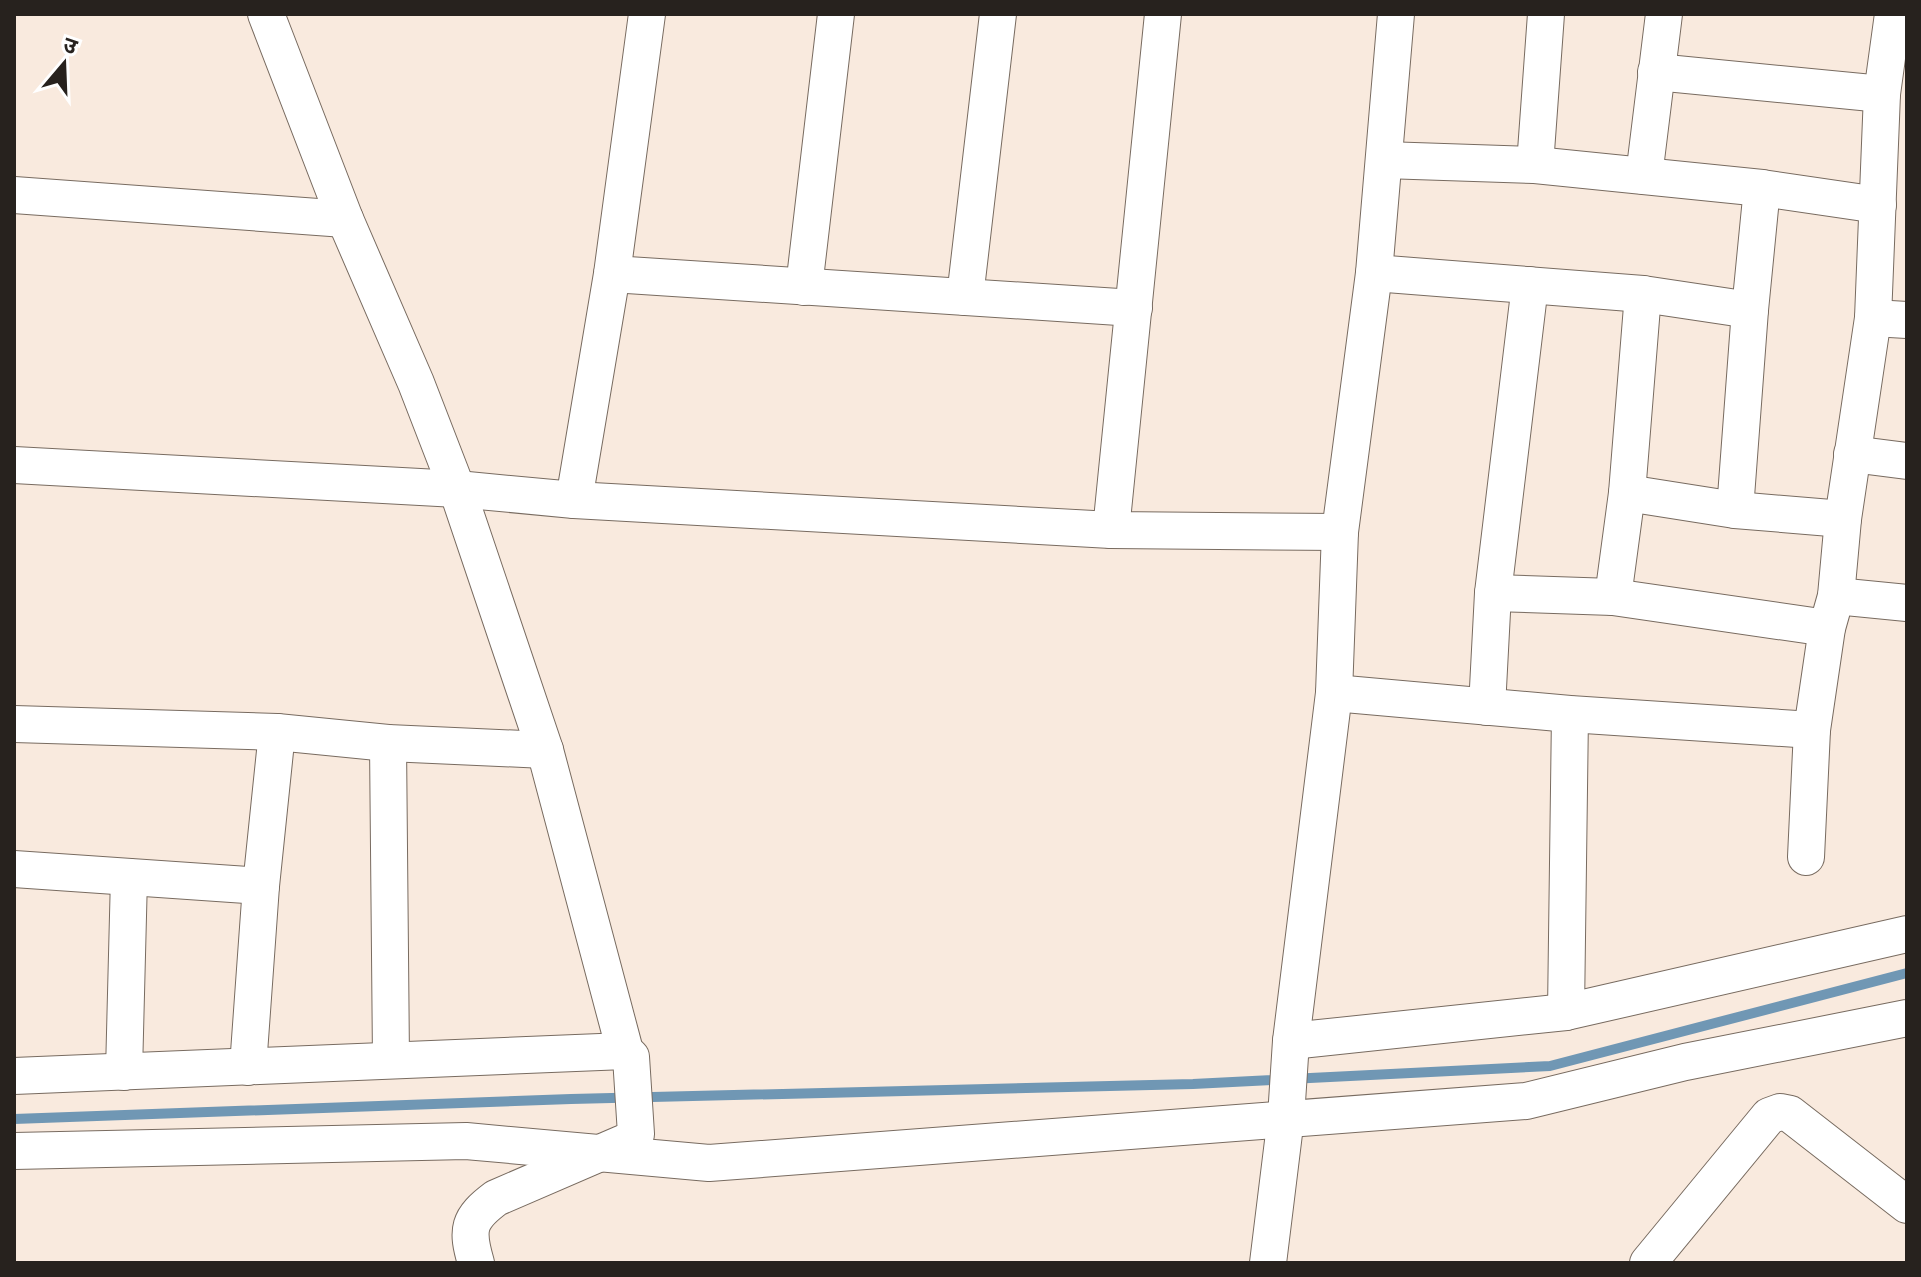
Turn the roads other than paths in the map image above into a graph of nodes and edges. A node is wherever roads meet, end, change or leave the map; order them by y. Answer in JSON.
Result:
{"nodes":[{"id":1,"x":266,"y":14,"type":"edge"},
{"id":2,"x":647,"y":14,"type":"edge"},
{"id":3,"x":836,"y":14,"type":"edge"},
{"id":4,"x":998,"y":14,"type":"edge"},
{"id":5,"x":1163,"y":14,"type":"edge"},
{"id":6,"x":1396,"y":14,"type":"edge"},
{"id":7,"x":1546,"y":14,"type":"edge"},
{"id":8,"x":1664,"y":14,"type":"edge"},
{"id":9,"x":1893,"y":14,"type":"edge"},
{"id":10,"x":1656,"y":72,"type":"junction"},
{"id":11,"x":1882,"y":94,"type":"junction"},
{"id":12,"x":1384,"y":160,"type":"junction"},
{"id":13,"x":1535,"y":165,"type":"junction"},
{"id":14,"x":1644,"y":176,"type":"junction"},
{"id":15,"x":1762,"y":188,"type":"junction"},
{"id":16,"x":14,"y":195,"type":"edge"},
{"id":17,"x":1878,"y":205,"type":"junction"},
{"id":18,"x":345,"y":219,"type":"junction"},
{"id":19,"x":1374,"y":273,"type":"junction"},
{"id":20,"x":612,"y":274,"type":"junction"},
{"id":21,"x":1530,"y":285,"type":"junction"},
{"id":22,"x":804,"y":287,"type":"junction"},
{"id":23,"x":1643,"y":294,"type":"junction"},
{"id":24,"x":965,"y":297,"type":"junction"},
{"id":25,"x":1134,"y":308,"type":"junction"},
{"id":26,"x":1750,"y":310,"type":"junction"},
{"id":27,"x":1890,"y":319,"type":"edge"},
{"id":28,"x":1852,"y":454,"type":"junction"},
{"id":29,"x":1907,"y":461,"type":"edge"},
{"id":30,"x":14,"y":465,"type":"edge"},
{"id":31,"x":457,"y":489,"type":"junction"},
{"id":32,"x":1627,"y":493,"type":"junction"},
{"id":33,"x":574,"y":500,"type":"junction"},
{"id":34,"x":1735,"y":510,"type":"junction"},
{"id":35,"x":1843,"y":519,"type":"junction"},
{"id":36,"x":1111,"y":530,"type":"junction"},
{"id":37,"x":1340,"y":532,"type":"junction"},
{"id":38,"x":1493,"y":593,"type":"junction"},
{"id":39,"x":1613,"y":597,"type":"junction"},
{"id":40,"x":1907,"y":603,"type":"edge"},
{"id":41,"x":1831,"y":612,"type":"junction"},
{"id":42,"x":1334,"y":693,"type":"junction"},
{"id":43,"x":1487,"y":707,"type":"junction"},
{"id":44,"x":1570,"y":714,"type":"junction"},
{"id":45,"x":14,"y":724,"type":"edge"},
{"id":46,"x":1812,"y":730,"type":"junction"},
{"id":47,"x":277,"y":732,"type":"junction"},
{"id":48,"x":388,"y":743,"type":"junction"},
{"id":49,"x":545,"y":750,"type":"junction"},
{"id":50,"x":1806,"y":857,"type":"dead end"},
{"id":51,"x":14,"y":869,"type":"edge"},
{"id":52,"x":129,"y":877,"type":"junction"},
{"id":53,"x":261,"y":886,"type":"junction"},
{"id":54,"x":1907,"y":934,"type":"edge"},
{"id":55,"x":1566,"y":1012,"type":"junction"},
{"id":56,"x":1907,"y":1018,"type":"edge"},
{"id":57,"x":1291,"y":1041,"type":"junction"},
{"id":58,"x":628,"y":1054,"type":"junction"},
{"id":59,"x":391,"y":1060,"type":"junction"},
{"id":60,"x":248,"y":1067,"type":"junction"},
{"id":61,"x":124,"y":1072,"type":"junction"},
{"id":62,"x":14,"y":1076,"type":"edge"},
{"id":63,"x":1286,"y":1117,"type":"junction"},
{"id":64,"x":14,"y":1151,"type":"edge"},
{"id":65,"x":600,"y":1153,"type":"junction"},
{"id":66,"x":1907,"y":1205,"type":"edge"},
{"id":67,"x":476,"y":1263,"type":"edge"},
{"id":68,"x":1268,"y":1263,"type":"edge"},
{"id":69,"x":1648,"y":1263,"type":"edge"}],
"edges":[{"from":1,"to":18,"type":"street"},
{"from":2,"to":20,"type":"street"},
{"from":3,"to":22,"type":"street"},
{"from":4,"to":24,"type":"street"},
{"from":5,"to":25,"type":"street"},
{"from":6,"to":12,"type":"street"},
{"from":7,"to":13,"type":"street"},
{"from":8,"to":10,"type":"street"},
{"from":9,"to":11,"type":"street"},
{"from":10,"to":11,"type":"street"},
{"from":10,"to":14,"type":"street"},
{"from":11,"to":17,"type":"street"},
{"from":12,"to":13,"type":"street"},
{"from":12,"to":19,"type":"street"},
{"from":13,"to":14,"type":"street"},
{"from":14,"to":15,"type":"street"},
{"from":15,"to":17,"type":"street"},
{"from":15,"to":26,"type":"street"},
{"from":16,"to":18,"type":"street"},
{"from":17,"to":27,"type":"street"},
{"from":18,"to":31,"type":"street"},
{"from":19,"to":21,"type":"street"},
{"from":19,"to":37,"type":"street"},
{"from":20,"to":22,"type":"street"},
{"from":20,"to":33,"type":"street"},
{"from":21,"to":23,"type":"street"},
{"from":21,"to":38,"type":"street"},
{"from":22,"to":24,"type":"street"},
{"from":23,"to":26,"type":"street"},
{"from":23,"to":32,"type":"street"},
{"from":24,"to":25,"type":"street"},
{"from":25,"to":36,"type":"street"},
{"from":26,"to":34,"type":"street"},
{"from":27,"to":28,"type":"street"},
{"from":28,"to":29,"type":"street"},
{"from":28,"to":35,"type":"street"},
{"from":30,"to":31,"type":"street"},
{"from":31,"to":33,"type":"street"},
{"from":31,"to":49,"type":"street"},
{"from":32,"to":34,"type":"street"},
{"from":32,"to":39,"type":"street"},
{"from":33,"to":36,"type":"street"},
{"from":34,"to":35,"type":"street"},
{"from":35,"to":41,"type":"street"},
{"from":36,"to":37,"type":"street"},
{"from":37,"to":42,"type":"street"},
{"from":38,"to":39,"type":"street"},
{"from":38,"to":43,"type":"street"},
{"from":39,"to":41,"type":"street"},
{"from":40,"to":41,"type":"street"},
{"from":41,"to":46,"type":"street"},
{"from":42,"to":43,"type":"street"},
{"from":42,"to":57,"type":"street"},
{"from":43,"to":44,"type":"street"},
{"from":44,"to":46,"type":"street"},
{"from":44,"to":55,"type":"street"},
{"from":45,"to":47,"type":"street"},
{"from":46,"to":50,"type":"street"},
{"from":47,"to":48,"type":"street"},
{"from":47,"to":53,"type":"street"},
{"from":48,"to":49,"type":"street"},
{"from":48,"to":59,"type":"street"},
{"from":49,"to":58,"type":"street"},
{"from":51,"to":52,"type":"street"},
{"from":52,"to":53,"type":"street"},
{"from":52,"to":61,"type":"street"},
{"from":53,"to":60,"type":"street"},
{"from":54,"to":55,"type":"street"},
{"from":55,"to":57,"type":"street"},
{"from":56,"to":63,"type":"street"},
{"from":57,"to":63,"type":"street"},
{"from":58,"to":59,"type":"street"},
{"from":58,"to":65,"type":"street"},
{"from":59,"to":60,"type":"street"},
{"from":60,"to":61,"type":"street"},
{"from":61,"to":62,"type":"street"},
{"from":63,"to":65,"type":"street"},
{"from":63,"to":68,"type":"street"},
{"from":64,"to":65,"type":"street"},
{"from":65,"to":67,"type":"street"},
{"from":66,"to":69,"type":"street"}]}
